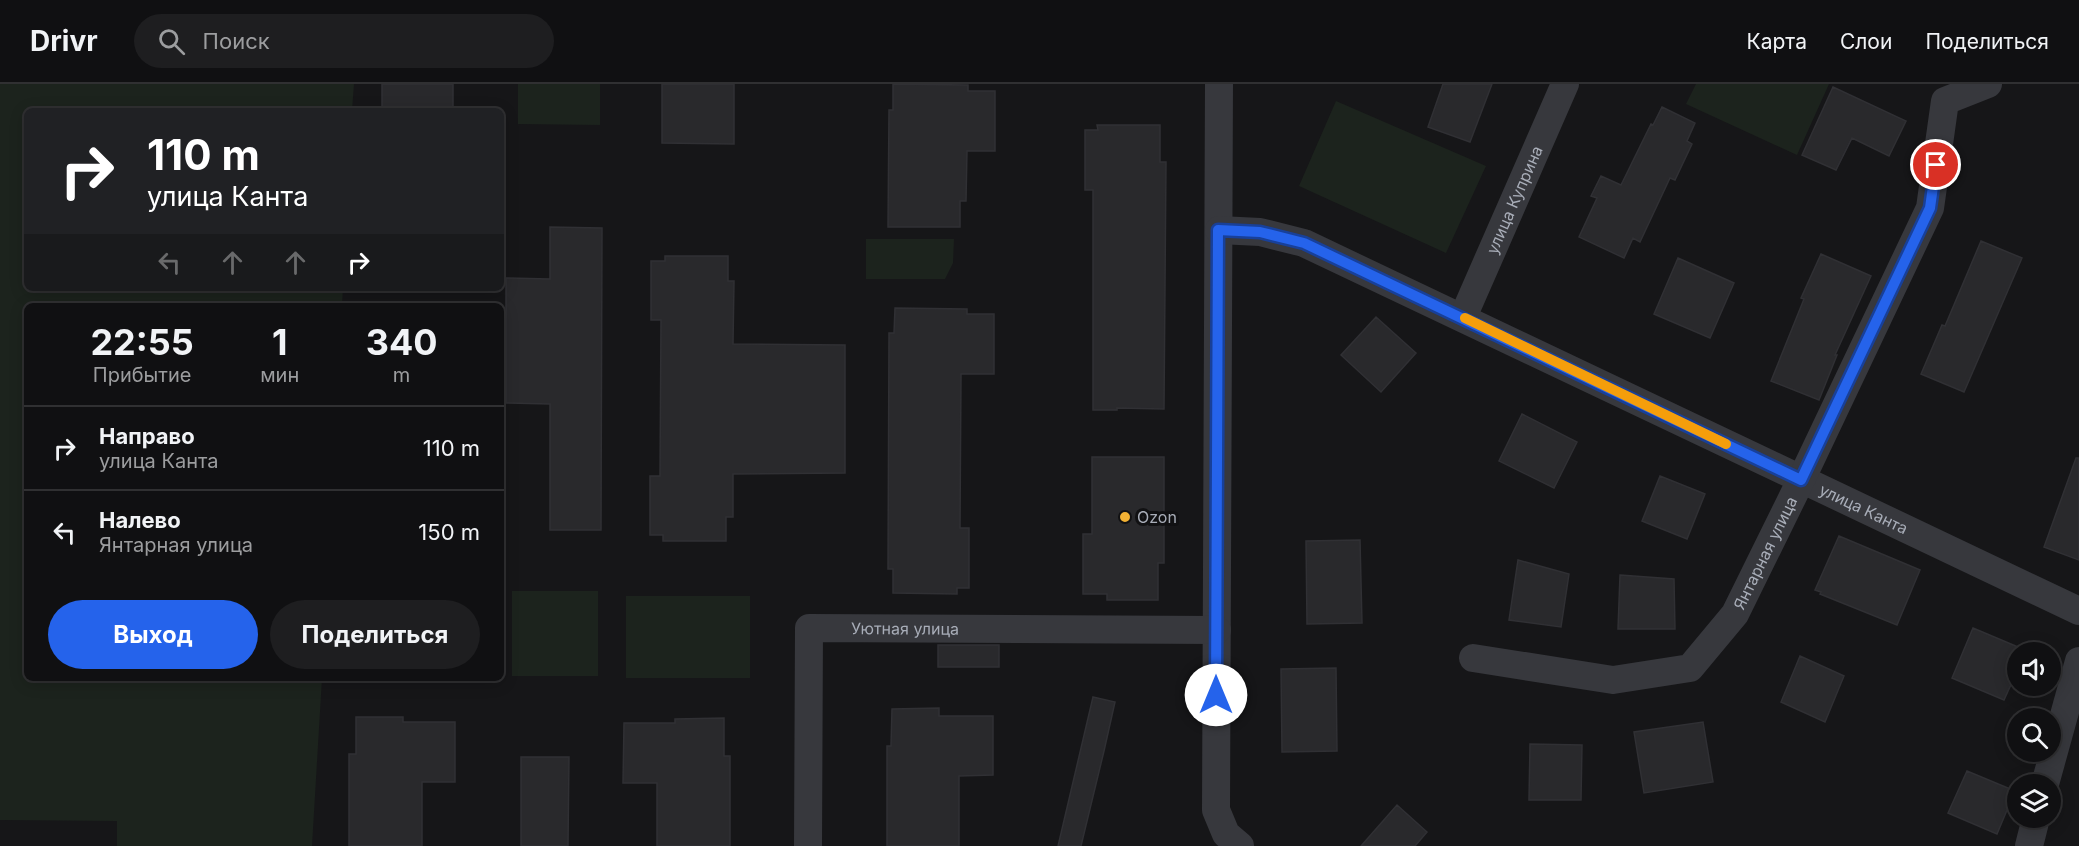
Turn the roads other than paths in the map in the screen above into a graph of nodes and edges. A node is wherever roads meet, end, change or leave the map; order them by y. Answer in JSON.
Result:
{"nodes":[{"id":1,"x":1220,"y":84,"type":"edge"},
{"id":2,"x":1565,"y":84,"type":"edge"},
{"id":3,"x":1988,"y":84,"type":"edge"},
{"id":4,"x":1218,"y":230,"type":"junction"},
{"id":5,"x":1463,"y":317,"type":"junction"},
{"id":6,"x":1801,"y":480,"type":"junction"},
{"id":7,"x":2079,"y":611,"type":"edge"},
{"id":8,"x":1217,"y":630,"type":"junction"},
{"id":9,"x":1473,"y":658,"type":"dead end"},
{"id":10,"x":2079,"y":661,"type":"edge"},
{"id":11,"x":2048,"y":774,"type":"edge"},
{"id":12,"x":2034,"y":828,"type":"edge"},
{"id":13,"x":808,"y":846,"type":"edge"},
{"id":14,"x":1240,"y":846,"type":"edge"},
{"id":15,"x":2029,"y":846,"type":"edge"}],
"edges":[{"from":1,"to":4,"type":"street"},
{"from":2,"to":5,"type":"street","name":"улица Куприна"},
{"from":3,"to":6,"type":"street","name":"Янтарная улица"},
{"from":4,"to":5,"type":"street","name":"улица Канта"},
{"from":4,"to":8,"type":"street"},
{"from":5,"to":6,"type":"street","name":"улица Канта"},
{"from":6,"to":7,"type":"street","name":"улица Канта"},
{"from":6,"to":9,"type":"street","name":"Янтарная улица"},
{"from":8,"to":13,"type":"street","name":"Уютная улица"},
{"from":8,"to":14,"type":"street"},
{"from":10,"to":11,"type":"street"},
{"from":12,"to":15,"type":"street"}]}
